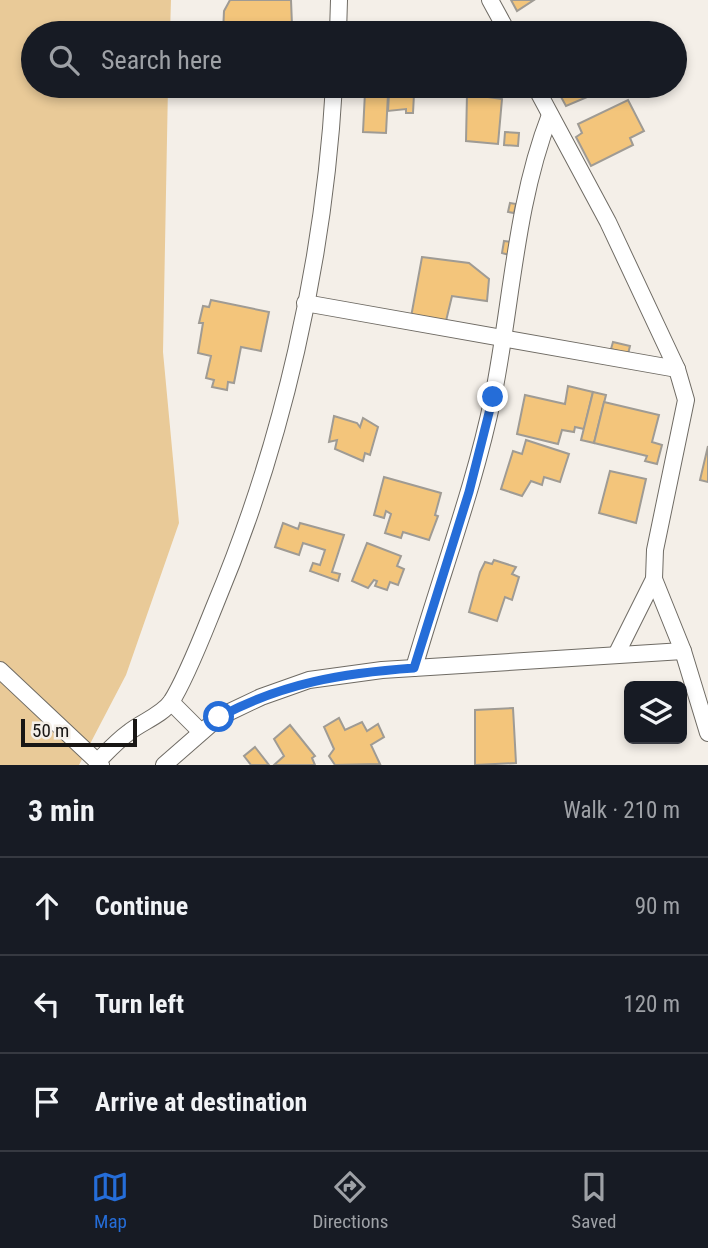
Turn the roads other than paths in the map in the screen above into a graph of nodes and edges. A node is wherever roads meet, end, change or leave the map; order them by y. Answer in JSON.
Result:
{"nodes":[{"id":1,"x":339,"y":0,"type":"edge"},
{"id":2,"x":491,"y":0,"type":"edge"},
{"id":3,"x":338,"y":21,"type":"edge"},
{"id":4,"x":502,"y":21,"type":"edge"},
{"id":5,"x":333,"y":98,"type":"edge"},
{"id":6,"x":541,"y":98,"type":"edge"},
{"id":7,"x":550,"y":115,"type":"junction"},
{"id":8,"x":305,"y":303,"type":"junction"},
{"id":9,"x":502,"y":340,"type":"junction"},
{"id":10,"x":677,"y":369,"type":"junction"},
{"id":11,"x":654,"y":579,"type":"junction"},
{"id":12,"x":683,"y":651,"type":"junction"},
{"id":13,"x":616,"y":655,"type":"junction"},
{"id":14,"x":414,"y":668,"type":"junction"},
{"id":15,"x":0,"y":670,"type":"edge"},
{"id":16,"x":171,"y":702,"type":"junction"},
{"id":17,"x":200,"y":731,"type":"junction"},
{"id":18,"x":708,"y":733,"type":"edge"},
{"id":19,"x":99,"y":763,"type":"edge"},
{"id":20,"x":164,"y":765,"type":"edge"}],
"edges":[{"from":1,"to":3,"type":"street"},
{"from":2,"to":4,"type":"street"},
{"from":5,"to":8,"type":"street"},
{"from":6,"to":7,"type":"street"},
{"from":7,"to":9,"type":"street"},
{"from":7,"to":10,"type":"street"},
{"from":8,"to":9,"type":"street"},
{"from":8,"to":16,"type":"street"},
{"from":9,"to":10,"type":"street"},
{"from":9,"to":14,"type":"street"},
{"from":10,"to":11,"type":"street"},
{"from":11,"to":12,"type":"street"},
{"from":11,"to":13,"type":"street"},
{"from":12,"to":13,"type":"street"},
{"from":12,"to":18,"type":"street"},
{"from":13,"to":14,"type":"street"},
{"from":14,"to":17,"type":"street"},
{"from":15,"to":19,"type":"street"},
{"from":16,"to":17,"type":"street"},
{"from":16,"to":19,"type":"street"},
{"from":17,"to":20,"type":"street"}]}
